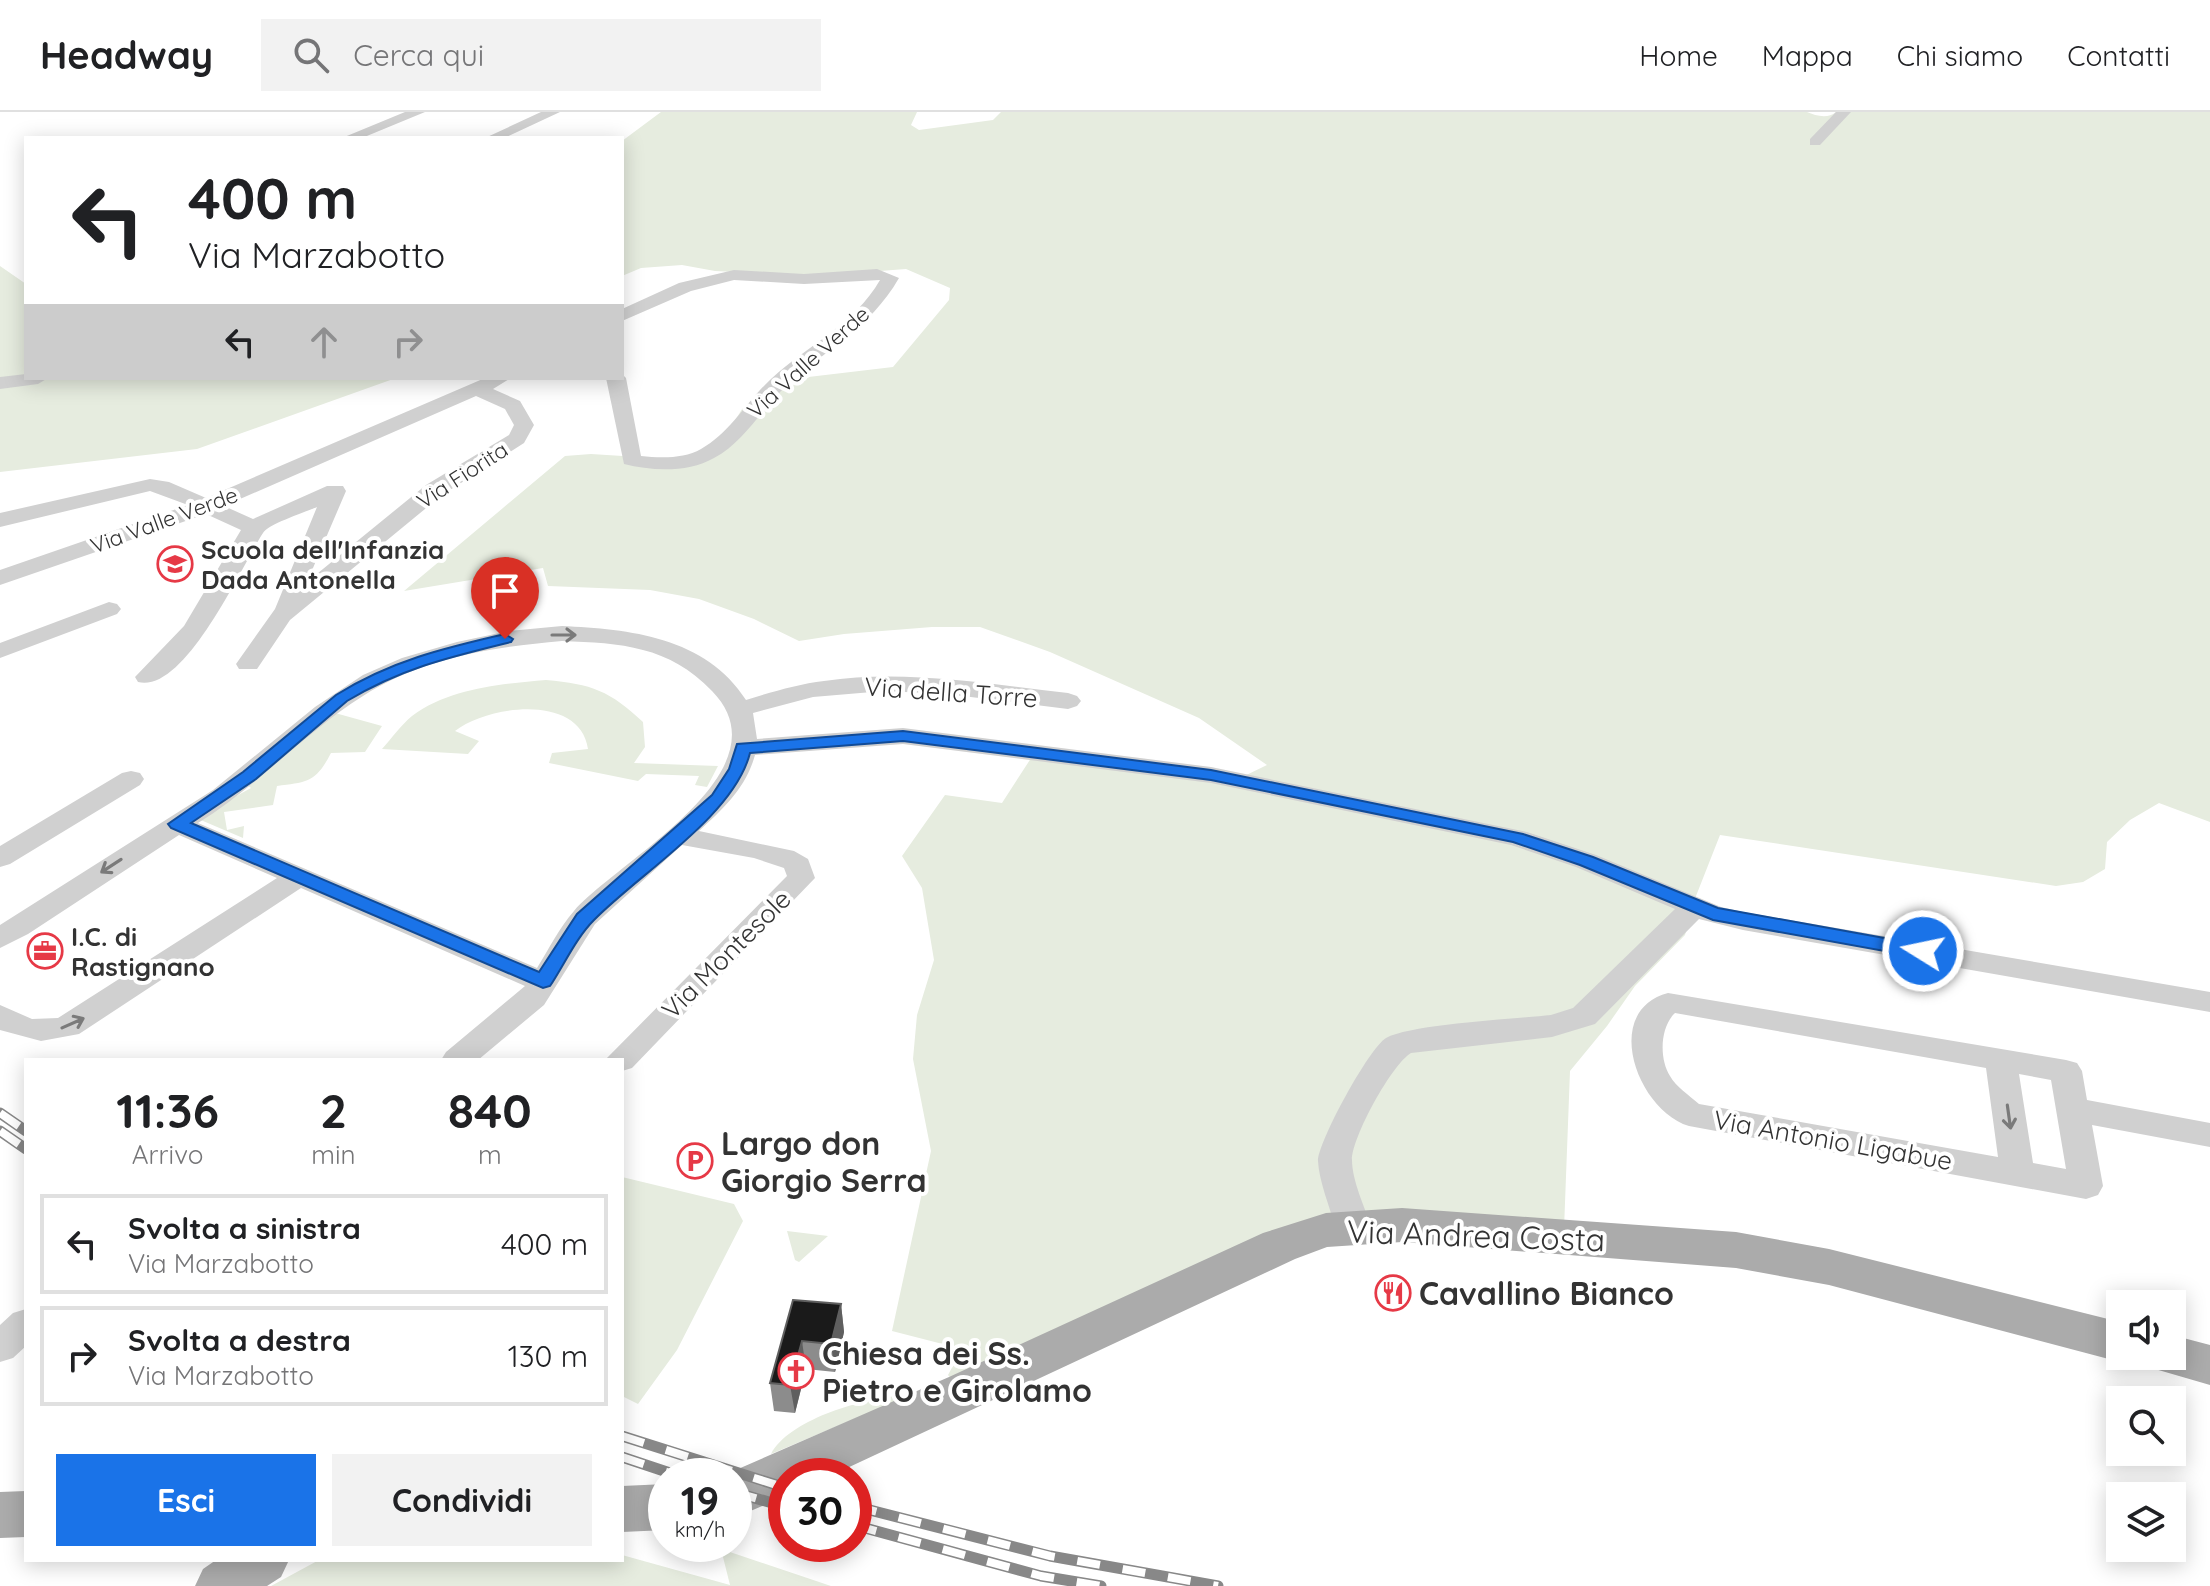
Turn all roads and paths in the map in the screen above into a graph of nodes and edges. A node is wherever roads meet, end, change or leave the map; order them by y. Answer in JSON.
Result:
{"nodes":[{"id":1,"x":418,"y":112,"type":"edge"},
{"id":2,"x":553,"y":112,"type":"edge"},
{"id":3,"x":1844,"y":112,"type":"edge"},
{"id":4,"x":354,"y":136,"type":"edge"},
{"id":5,"x":497,"y":136,"type":"edge"},
{"id":6,"x":1815,"y":142,"type":"dead end"},
{"id":7,"x":624,"y":315,"type":"edge"},
{"id":8,"x":24,"y":380,"type":"edge"},
{"id":9,"x":497,"y":380,"type":"edge"},
{"id":10,"x":616,"y":380,"type":"edge"},
{"id":11,"x":0,"y":383,"type":"edge"},
{"id":12,"x":477,"y":389,"type":"junction"},
{"id":13,"x":204,"y":507,"type":"junction"},
{"id":14,"x":0,"y":520,"type":"edge"},
{"id":15,"x":253,"y":527,"type":"junction"},
{"id":16,"x":0,"y":578,"type":"edge"},
{"id":17,"x":109,"y":609,"type":"dead end"},
{"id":18,"x":282,"y":615,"type":"junction"},
{"id":19,"x":0,"y":651,"type":"edge"},
{"id":20,"x":248,"y":664,"type":"dead end"},
{"id":21,"x":147,"y":677,"type":"dead end"},
{"id":22,"x":1068,"y":701,"type":"dead end"},
{"id":23,"x":741,"y":709,"type":"junction"},
{"id":24,"x":743,"y":748,"type":"junction"},
{"id":25,"x":131,"y":779,"type":"dead end"},
{"id":26,"x":177,"y":824,"type":"junction"},
{"id":27,"x":677,"y":836,"type":"junction"},
{"id":28,"x":0,"y":858,"type":"edge"},
{"id":29,"x":298,"y":877,"type":"junction"},
{"id":30,"x":1695,"y":906,"type":"junction"},
{"id":31,"x":0,"y":938,"type":"edge"},
{"id":32,"x":543,"y":982,"type":"junction"},
{"id":33,"x":2210,"y":1002,"type":"edge"},
{"id":34,"x":0,"y":1016,"type":"edge"},
{"id":35,"x":459,"y":1058,"type":"edge"},
{"id":36,"x":623,"y":1058,"type":"edge"},
{"id":37,"x":2001,"y":1061,"type":"junction"},
{"id":38,"x":2073,"y":1109,"type":"junction"},
{"id":39,"x":2210,"y":1135,"type":"edge"},
{"id":40,"x":2017,"y":1173,"type":"junction"},
{"id":41,"x":1353,"y":1227,"type":"junction"},
{"id":42,"x":24,"y":1326,"type":"edge"},
{"id":43,"x":2106,"y":1338,"type":"edge"},
{"id":44,"x":0,"y":1347,"type":"edge"},
{"id":45,"x":2186,"y":1359,"type":"edge"},
{"id":46,"x":2210,"y":1365,"type":"edge"},
{"id":47,"x":752,"y":1487,"type":"edge"},
{"id":48,"x":648,"y":1508,"type":"edge"},
{"id":49,"x":624,"y":1509,"type":"edge"},
{"id":50,"x":24,"y":1514,"type":"edge"},
{"id":51,"x":0,"y":1515,"type":"edge"},
{"id":52,"x":212,"y":1562,"type":"edge"},
{"id":53,"x":259,"y":1562,"type":"edge"},
{"id":54,"x":206,"y":1586,"type":"edge"},
{"id":55,"x":222,"y":1586,"type":"edge"}],
"edges":[{"from":1,"to":4,"type":"street"},
{"from":2,"to":5,"type":"street"},
{"from":3,"to":6,"type":"street"},
{"from":7,"to":10,"type":"street","name":"Via Valle Verde"},
{"from":8,"to":11,"type":"street"},
{"from":9,"to":12,"type":"street","name":"Via Valle Verde"},
{"from":12,"to":13,"type":"street","name":"Via Valle Verde"},
{"from":12,"to":18,"type":"street","name":"Via Fiorita"},
{"from":13,"to":14,"type":"street"},
{"from":13,"to":15,"type":"street"},
{"from":13,"to":16,"type":"street","name":"Via Valle Verde"},
{"from":15,"to":18,"type":"street"},
{"from":15,"to":21,"type":"street"},
{"from":17,"to":19,"type":"street"},
{"from":18,"to":20,"type":"street","name":"Via Fiorita"},
{"from":22,"to":23,"type":"street","name":"Via della Torre"},
{"from":23,"to":24,"type":"street"},
{"from":26,"to":23,"type":"street","one_way":true},
{"from":24,"to":27,"type":"street"},
{"from":24,"to":30,"type":"street"},
{"from":25,"to":28,"type":"street"},
{"from":26,"to":29,"type":"street"},
{"from":26,"to":31,"type":"street","one_way":true},
{"from":27,"to":32,"type":"street"},
{"from":27,"to":36,"type":"street","name":"Via Montesole"},
{"from":29,"to":32,"type":"street"},
{"from":34,"to":29,"type":"street","one_way":true},
{"from":30,"to":33,"type":"street"},
{"from":30,"to":41,"type":"street"},
{"from":32,"to":35,"type":"street"},
{"from":37,"to":38,"type":"street","name":"Via Antonio Ligabue"},
{"from":37,"to":40,"type":"street","one_way":true},
{"from":37,"to":40,"type":"street","name":"Via Antonio Ligabue"},
{"from":38,"to":39,"type":"street"},
{"from":38,"to":40,"type":"street","name":"Via Antonio Ligabue"},
{"from":41,"to":43,"type":"main road","name":"Via Andrea Costa"},
{"from":41,"to":47,"type":"main road","name":"Via Andrea Costa"},
{"from":42,"to":44,"type":"street"},
{"from":45,"to":46,"type":"main road"},
{"from":48,"to":49,"type":"main road"},
{"from":50,"to":51,"type":"main road"},
{"from":52,"to":54,"type":"main road"},
{"from":53,"to":55,"type":"main road"}]}
